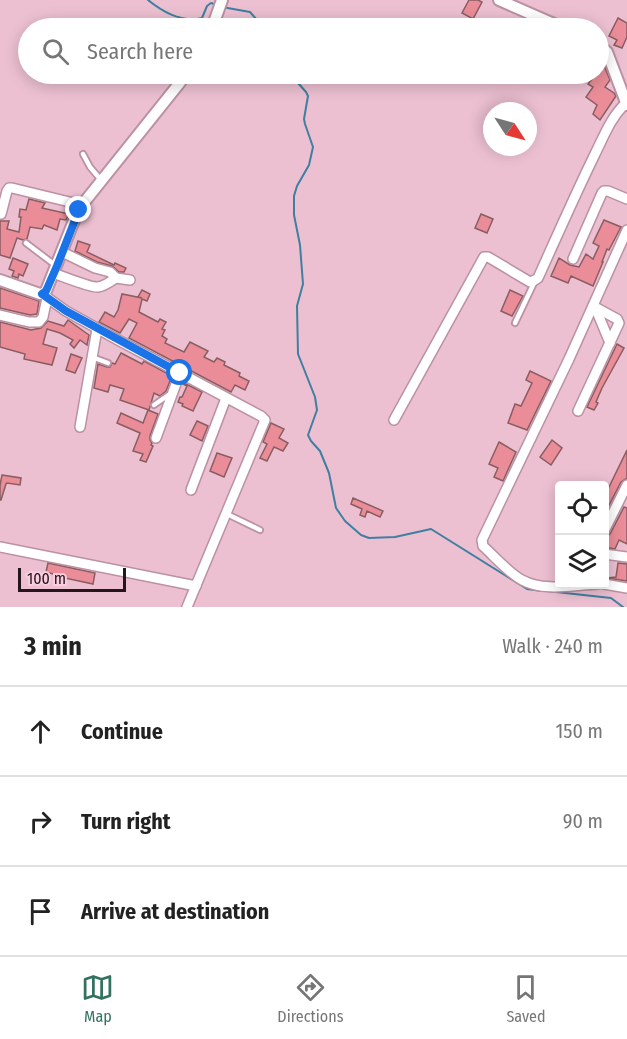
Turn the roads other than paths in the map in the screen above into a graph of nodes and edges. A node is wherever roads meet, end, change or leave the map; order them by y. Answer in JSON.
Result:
{"nodes":[{"id":1,"x":222,"y":0,"type":"edge"},
{"id":2,"x":499,"y":0,"type":"edge"},
{"id":3,"x":216,"y":18,"type":"edge"},
{"id":4,"x":540,"y":18,"type":"edge"},
{"id":5,"x":609,"y":57,"type":"edge"},
{"id":6,"x":179,"y":84,"type":"edge"},
{"id":7,"x":627,"y":104,"type":"edge"},
{"id":8,"x":83,"y":154,"type":"dead end"},
{"id":9,"x":101,"y":180,"type":"junction"},
{"id":10,"x":627,"y":199,"type":"edge"},
{"id":11,"x":82,"y":205,"type":"junction"},
{"id":12,"x":1,"y":214,"type":"edge"},
{"id":13,"x":627,"y":230,"type":"edge"},
{"id":14,"x":27,"y":243,"type":"dead end"},
{"id":15,"x":62,"y":252,"type":"junction"},
{"id":16,"x":573,"y":259,"type":"dead end"},
{"id":17,"x":55,"y":270,"type":"junction"},
{"id":18,"x":116,"y":278,"type":"junction"},
{"id":19,"x":0,"y":280,"type":"edge"},
{"id":20,"x":130,"y":280,"type":"dead end"},
{"id":21,"x":535,"y":280,"type":"junction"},
{"id":22,"x":45,"y":296,"type":"junction"},
{"id":23,"x":594,"y":307,"type":"junction"},
{"id":24,"x":0,"y":315,"type":"edge"},
{"id":25,"x":515,"y":323,"type":"dead end"},
{"id":26,"x":97,"y":329,"type":"junction"},
{"id":27,"x":610,"y":343,"type":"junction"},
{"id":28,"x":92,"y":357,"type":"junction"},
{"id":29,"x":108,"y":363,"type":"dead end"},
{"id":30,"x":180,"y":373,"type":"junction"},
{"id":31,"x":172,"y":393,"type":"junction"},
{"id":32,"x":226,"y":398,"type":"junction"},
{"id":33,"x":154,"y":405,"type":"dead end"},
{"id":34,"x":578,"y":411,"type":"dead end"},
{"id":35,"x":394,"y":420,"type":"dead end"},
{"id":36,"x":80,"y":427,"type":"dead end"},
{"id":37,"x":156,"y":438,"type":"dead end"},
{"id":38,"x":627,"y":485,"type":"edge"},
{"id":39,"x":191,"y":490,"type":"dead end"},
{"id":40,"x":226,"y":514,"type":"junction"},
{"id":41,"x":609,"y":521,"type":"edge"},
{"id":42,"x":260,"y":530,"type":"dead end"},
{"id":43,"x":0,"y":547,"type":"edge"},
{"id":44,"x":609,"y":555,"type":"edge"},
{"id":45,"x":627,"y":557,"type":"edge"},
{"id":46,"x":609,"y":585,"type":"edge"},
{"id":47,"x":196,"y":586,"type":"junction"},
{"id":48,"x":555,"y":587,"type":"edge"},
{"id":49,"x":627,"y":588,"type":"edge"},
{"id":50,"x":187,"y":607,"type":"edge"}],
"edges":[{"from":1,"to":3,"type":"street"},
{"from":2,"to":4,"type":"street"},
{"from":5,"to":7,"type":"street"},
{"from":6,"to":9,"type":"street"},
{"from":7,"to":21,"type":"street"},
{"from":8,"to":9,"type":"lane"},
{"from":9,"to":11,"type":"street"},
{"from":10,"to":16,"type":"street"},
{"from":11,"to":12,"type":"street"},
{"from":11,"to":15,"type":"street"},
{"from":13,"to":23,"type":"street"},
{"from":14,"to":17,"type":"lane"},
{"from":15,"to":17,"type":"street"},
{"from":15,"to":18,"type":"street"},
{"from":17,"to":18,"type":"street"},
{"from":17,"to":22,"type":"street"},
{"from":18,"to":20,"type":"street"},
{"from":19,"to":22,"type":"street"},
{"from":21,"to":25,"type":"lane"},
{"from":21,"to":35,"type":"street"},
{"from":22,"to":24,"type":"street"},
{"from":22,"to":26,"type":"street"},
{"from":23,"to":27,"type":"street"},
{"from":23,"to":27,"type":"street"},
{"from":23,"to":48,"type":"street"},
{"from":26,"to":28,"type":"street"},
{"from":26,"to":30,"type":"street"},
{"from":27,"to":34,"type":"street"},
{"from":28,"to":29,"type":"lane"},
{"from":28,"to":36,"type":"street"},
{"from":30,"to":31,"type":"street"},
{"from":30,"to":32,"type":"street"},
{"from":31,"to":33,"type":"lane"},
{"from":31,"to":37,"type":"street"},
{"from":32,"to":39,"type":"street"},
{"from":32,"to":40,"type":"street"},
{"from":38,"to":41,"type":"street"},
{"from":40,"to":42,"type":"lane"},
{"from":40,"to":47,"type":"street"},
{"from":43,"to":47,"type":"street"},
{"from":44,"to":45,"type":"street"},
{"from":46,"to":49,"type":"street"},
{"from":47,"to":50,"type":"street"}]}
